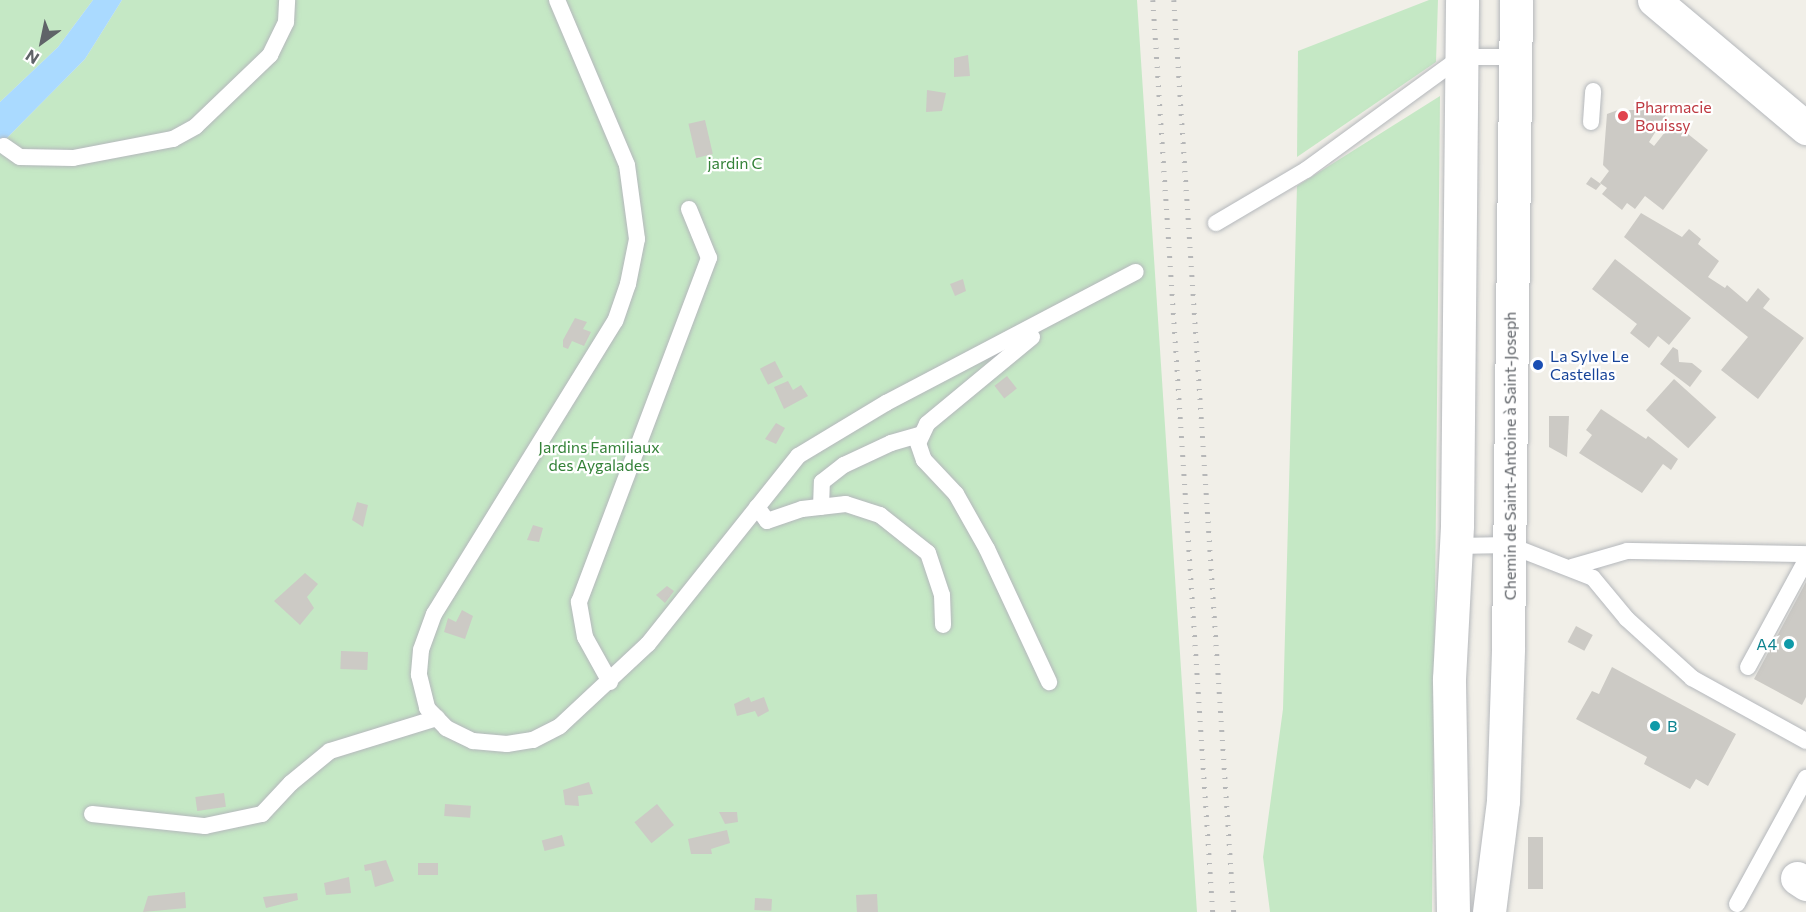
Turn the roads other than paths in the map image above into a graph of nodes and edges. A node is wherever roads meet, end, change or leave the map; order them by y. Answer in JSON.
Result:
{"nodes":[{"id":1,"x":286,"y":0,"type":"edge"},
{"id":2,"x":557,"y":0,"type":"edge"},
{"id":3,"x":1462,"y":0,"type":"edge"},
{"id":4,"x":1515,"y":0,"type":"edge"},
{"id":5,"x":1654,"y":0,"type":"edge"},
{"id":6,"x":1461,"y":57,"type":"junction"},
{"id":7,"x":1517,"y":57,"type":"junction"},
{"id":8,"x":1593,"y":91,"type":"dead end"},
{"id":9,"x":1591,"y":122,"type":"dead end"},
{"id":10,"x":1806,"y":128,"type":"edge"},
{"id":11,"x":4,"y":146,"type":"dead end"},
{"id":12,"x":688,"y":209,"type":"dead end"},
{"id":13,"x":1216,"y":223,"type":"dead end"},
{"id":14,"x":1136,"y":272,"type":"dead end"},
{"id":15,"x":1056,"y":317,"type":"junction"},
{"id":16,"x":922,"y":435,"type":"junction"},
{"id":17,"x":757,"y":507,"type":"junction"},
{"id":18,"x":820,"y":507,"type":"junction"},
{"id":19,"x":1509,"y":545,"type":"junction"},
{"id":20,"x":1456,"y":546,"type":"junction"},
{"id":21,"x":1806,"y":554,"type":"edge"},
{"id":22,"x":1806,"y":560,"type":"edge"},
{"id":23,"x":1572,"y":567,"type":"junction"},
{"id":24,"x":943,"y":625,"type":"dead end"},
{"id":25,"x":1748,"y":667,"type":"dead end"},
{"id":26,"x":610,"y":682,"type":"junction"},
{"id":27,"x":1049,"y":682,"type":"dead end"},
{"id":28,"x":437,"y":718,"type":"junction"},
{"id":29,"x":1806,"y":741,"type":"edge"},
{"id":30,"x":1806,"y":778,"type":"edge"},
{"id":31,"x":92,"y":814,"type":"dead end"},
{"id":32,"x":1737,"y":904,"type":"dead end"},
{"id":33,"x":1453,"y":912,"type":"edge"},
{"id":34,"x":1489,"y":912,"type":"edge"}],
"edges":[{"from":1,"to":11,"type":"lane"},
{"from":2,"to":28,"type":"lane"},
{"from":3,"to":6,"type":"main road"},
{"from":4,"to":7,"type":"main road","name":"Chemin de Saint-Antoine à Saint-Joseph"},
{"from":5,"to":10,"type":"main road"},
{"from":6,"to":7,"type":"lane"},
{"from":6,"to":13,"type":"lane"},
{"from":6,"to":20,"type":"main road"},
{"from":7,"to":19,"type":"main road","name":"Chemin de Saint-Antoine à Saint-Joseph"},
{"from":8,"to":9,"type":"lane"},
{"from":12,"to":26,"type":"lane"},
{"from":14,"to":15,"type":"lane"},
{"from":15,"to":16,"type":"lane"},
{"from":15,"to":17,"type":"lane"},
{"from":16,"to":18,"type":"lane"},
{"from":16,"to":27,"type":"lane"},
{"from":17,"to":18,"type":"lane"},
{"from":17,"to":26,"type":"lane"},
{"from":18,"to":24,"type":"lane"},
{"from":19,"to":20,"type":"lane"},
{"from":19,"to":23,"type":"lane"},
{"from":19,"to":34,"type":"main road","name":"Chemin de Saint-Antoine à Saint-Joseph"},
{"from":20,"to":33,"type":"main road"},
{"from":21,"to":23,"type":"lane"},
{"from":22,"to":25,"type":"lane"},
{"from":23,"to":29,"type":"lane"},
{"from":26,"to":28,"type":"lane"},
{"from":28,"to":31,"type":"lane"},
{"from":30,"to":32,"type":"lane"}]}
